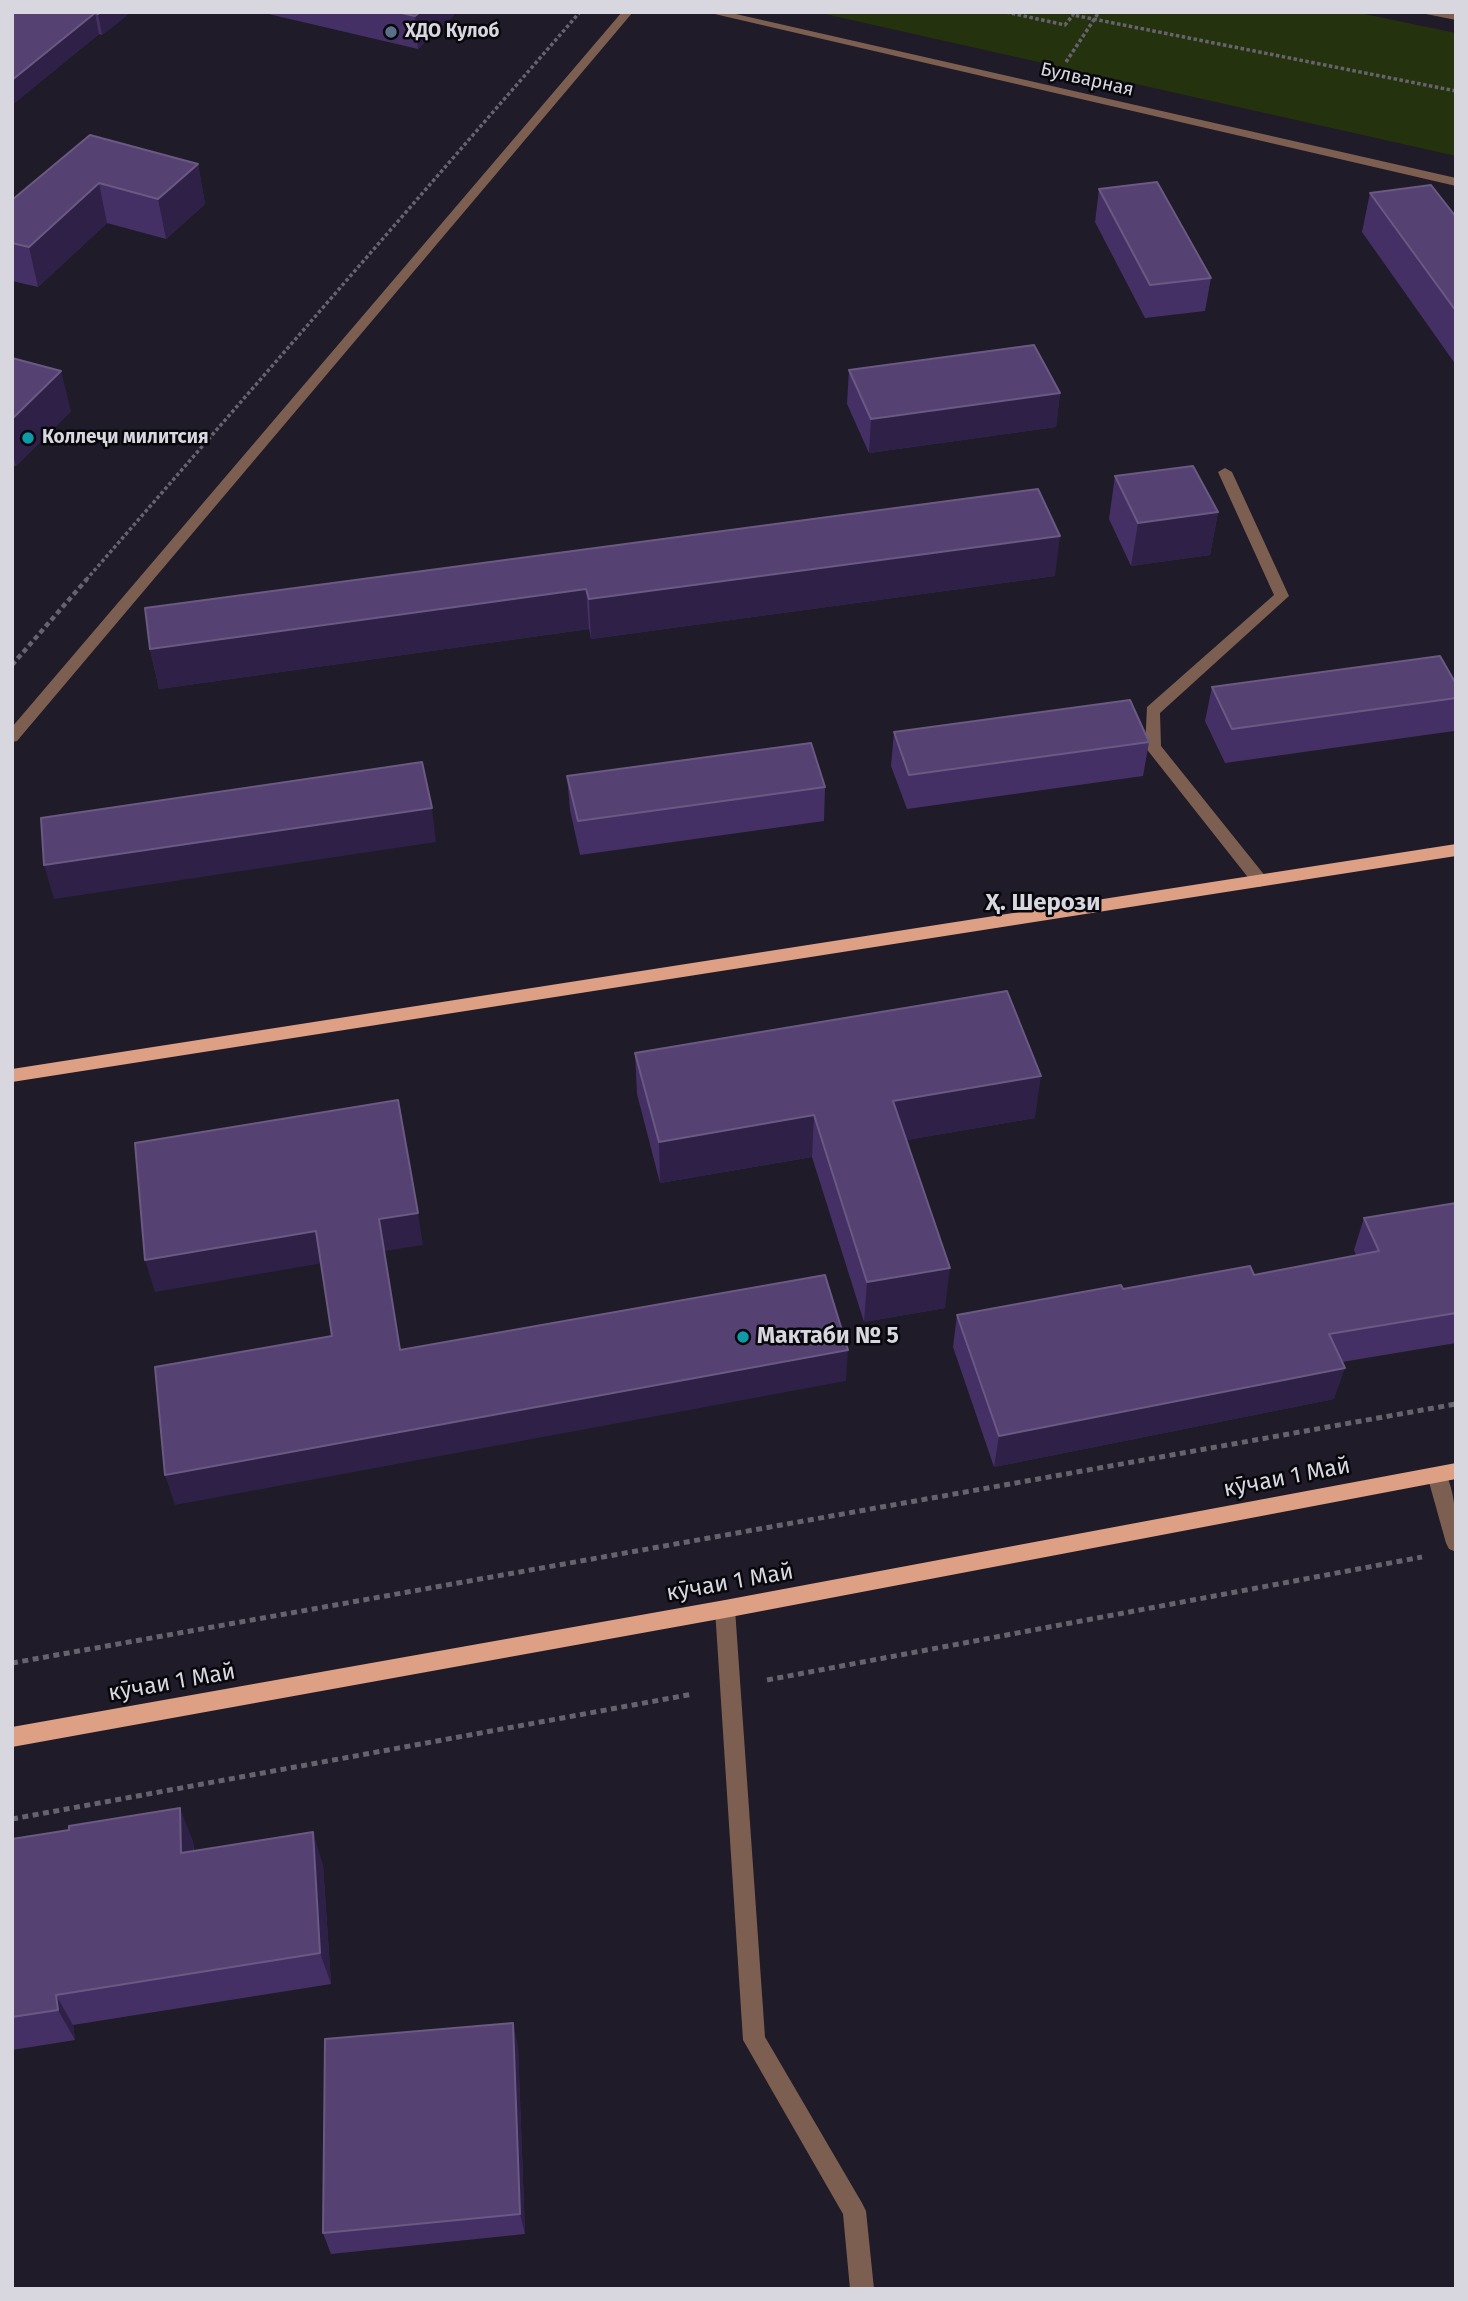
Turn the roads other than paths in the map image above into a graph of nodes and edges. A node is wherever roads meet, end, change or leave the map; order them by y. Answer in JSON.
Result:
{"nodes":[{"id":1,"x":628,"y":12,"type":"edge"},
{"id":2,"x":710,"y":12,"type":"edge"},
{"id":3,"x":1430,"y":12,"type":"edge"},
{"id":4,"x":1456,"y":17,"type":"edge"},
{"id":5,"x":1456,"y":182,"type":"edge"},
{"id":6,"x":1225,"y":472,"type":"dead end"},
{"id":7,"x":12,"y":737,"type":"edge"},
{"id":8,"x":1456,"y":850,"type":"edge"},
{"id":9,"x":1260,"y":881,"type":"junction"},
{"id":10,"x":12,"y":1076,"type":"edge"},
{"id":11,"x":1446,"y":1473,"type":"edge"},
{"id":12,"x":1456,"y":1543,"type":"edge"},
{"id":13,"x":726,"y":1609,"type":"junction"},
{"id":14,"x":12,"y":1737,"type":"edge"},
{"id":15,"x":862,"y":2289,"type":"edge"}],
"edges":[{"from":1,"to":7,"type":"street"},
{"from":2,"to":5,"type":"street","name":"Булварная"},
{"from":3,"to":4,"type":"street"},
{"from":6,"to":9,"type":"street"},
{"from":8,"to":9,"type":"main road"},
{"from":9,"to":10,"type":"main road"},
{"from":11,"to":12,"type":"street"},
{"from":11,"to":13,"type":"main road","name":"кӯчаи 1 Май"},
{"from":13,"to":14,"type":"main road","name":"кӯчаи 1 Май"},
{"from":13,"to":15,"type":"street"}]}
